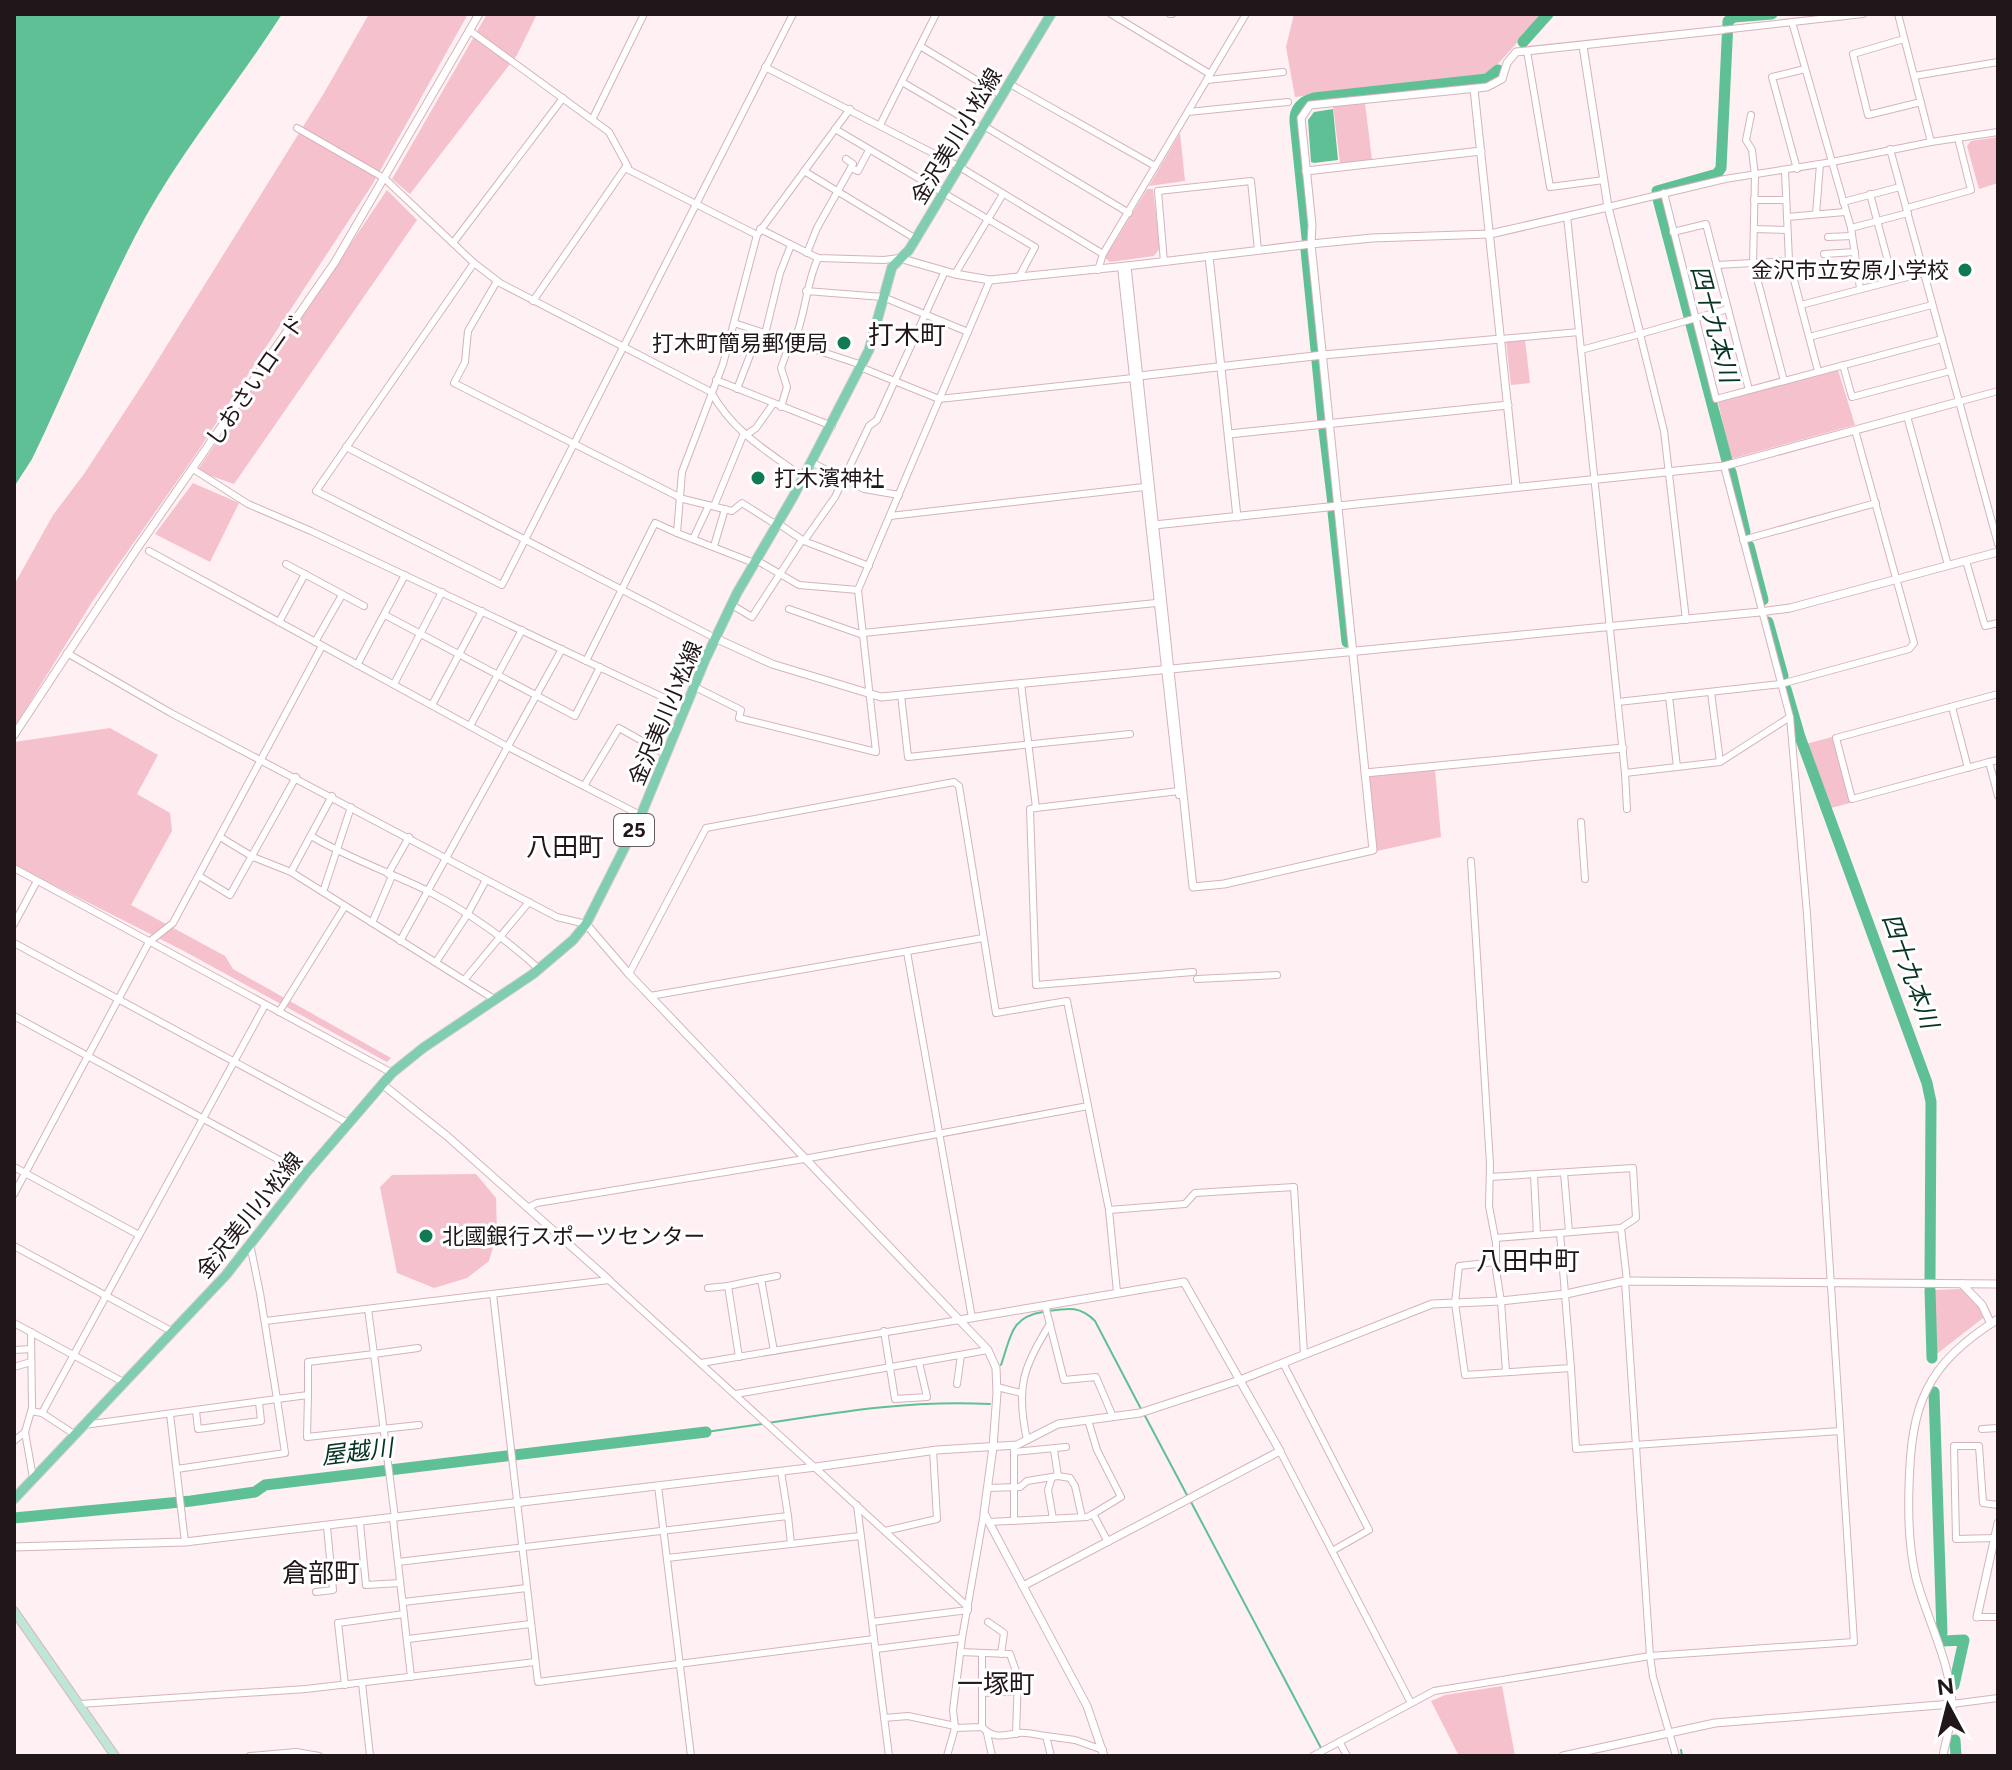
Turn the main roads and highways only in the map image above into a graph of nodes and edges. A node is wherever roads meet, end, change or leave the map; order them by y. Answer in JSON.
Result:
{"nodes":[{"id":1,"x":1046,"y":15,"type":"edge"},
{"id":2,"x":14,"y":1499,"type":"edge"},
{"id":3,"x":14,"y":1611,"type":"edge"},
{"id":4,"x":115,"y":1756,"type":"edge"}],
"edges":[{"from":1,"to":2,"type":"main road","name":"金沢美川小松線","number":"25"},
{"from":3,"to":4,"type":"main road"}]}
